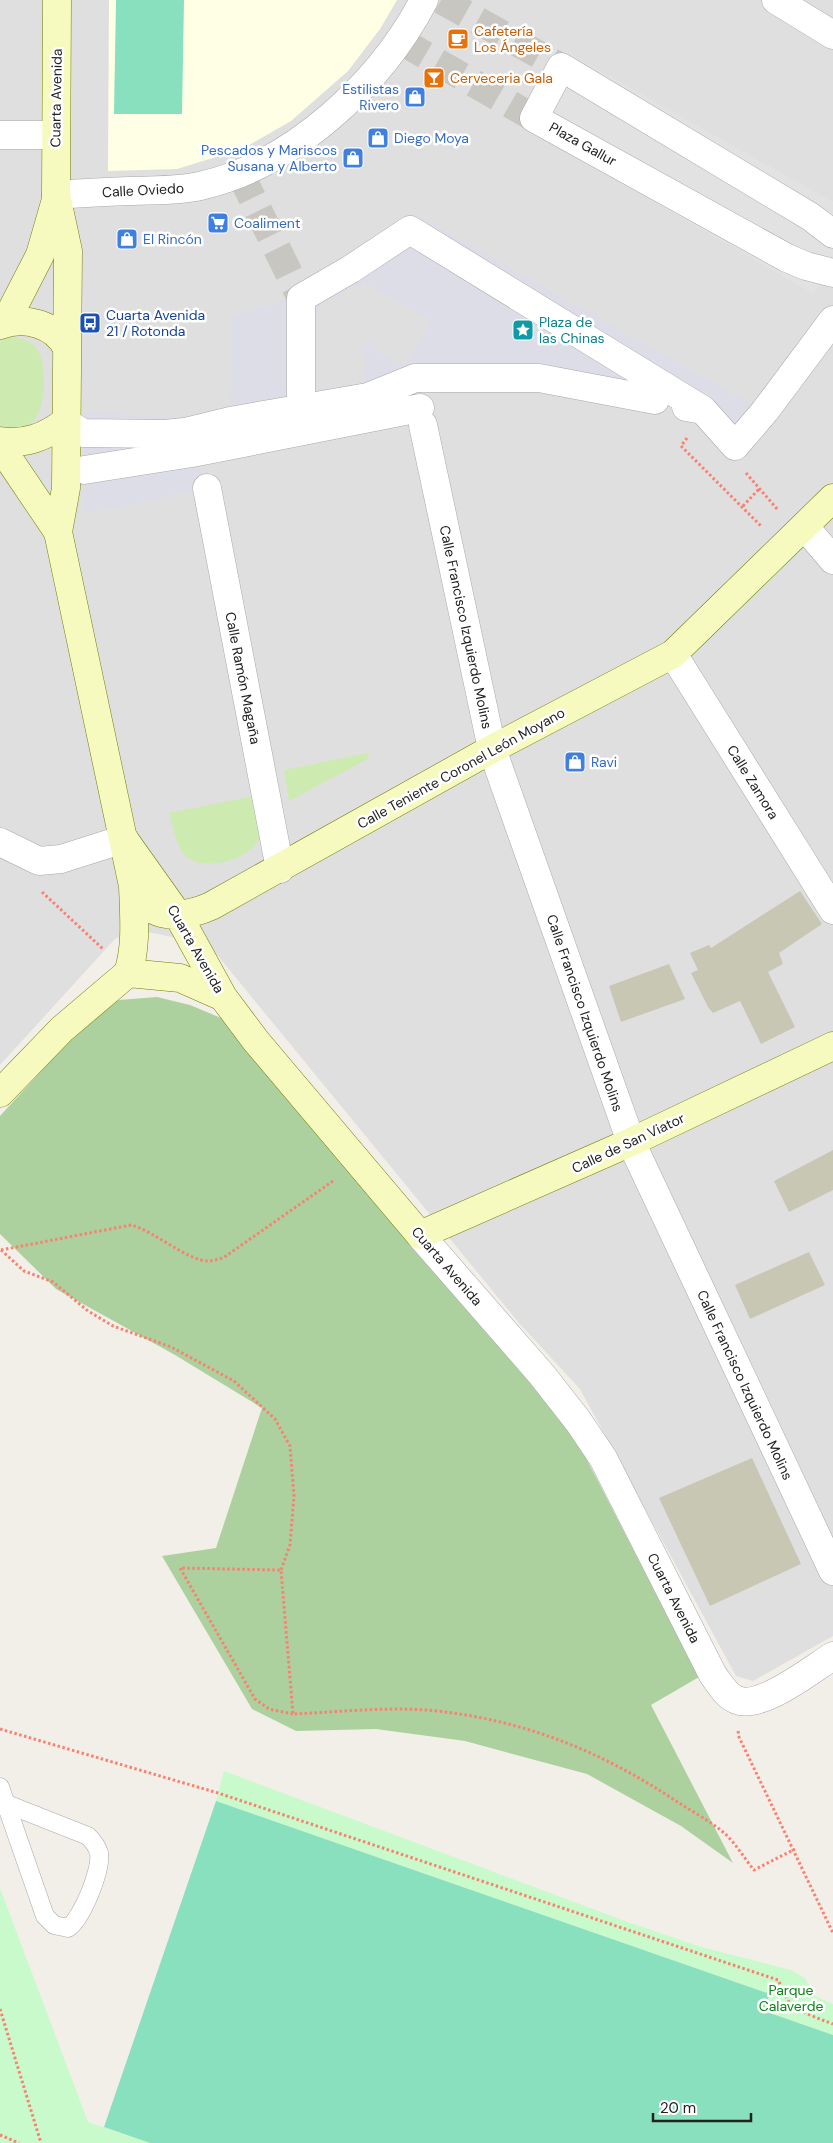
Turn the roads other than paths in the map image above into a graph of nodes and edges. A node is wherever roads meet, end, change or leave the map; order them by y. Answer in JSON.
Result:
{"nodes":[{"id":1,"x":57,"y":0,"type":"edge"},
{"id":2,"x":424,"y":0,"type":"edge"},
{"id":3,"x":776,"y":0,"type":"edge"},
{"id":4,"x":833,"y":35,"type":"edge"},
{"id":5,"x":0,"y":135,"type":"edge"},
{"id":6,"x":56,"y":135,"type":"junction"},
{"id":7,"x":56,"y":195,"type":"junction"},
{"id":8,"x":833,"y":234,"type":"edge"},
{"id":9,"x":833,"y":274,"type":"edge"},
{"id":10,"x":833,"y":320,"type":"edge"},
{"id":11,"x":2,"y":324,"type":"edge"},
{"id":12,"x":67,"y":348,"type":"junction"},
{"id":13,"x":301,"y":408,"type":"junction"},
{"id":14,"x":704,"y":410,"type":"junction"},
{"id":15,"x":65,"y":422,"type":"junction"},
{"id":16,"x":0,"y":441,"type":"edge"},
{"id":17,"x":0,"y":446,"type":"edge"},
{"id":18,"x":84,"y":470,"type":"dead end"},
{"id":19,"x":207,"y":488,"type":"dead end"},
{"id":20,"x":833,"y":498,"type":"edge"},
{"id":21,"x":58,"y":532,"type":"junction"},
{"id":22,"x":795,"y":537,"type":"junction"},
{"id":23,"x":833,"y":560,"type":"edge"},
{"id":24,"x":673,"y":654,"type":"junction"},
{"id":25,"x":492,"y":748,"type":"junction"},
{"id":26,"x":124,"y":839,"type":"junction"},
{"id":27,"x":0,"y":842,"type":"edge"},
{"id":28,"x":280,"y":868,"type":"junction"},
{"id":29,"x":133,"y":886,"type":"junction"},
{"id":30,"x":833,"y":910,"type":"edge"},
{"id":31,"x":178,"y":915,"type":"junction"},
{"id":32,"x":128,"y":973,"type":"junction"},
{"id":33,"x":223,"y":997,"type":"junction"},
{"id":34,"x":831,"y":1053,"type":"edge"},
{"id":35,"x":0,"y":1092,"type":"edge"},
{"id":36,"x":631,"y":1142,"type":"junction"},
{"id":37,"x":420,"y":1235,"type":"junction"},
{"id":38,"x":833,"y":1571,"type":"edge"},
{"id":39,"x":833,"y":1656,"type":"edge"},
{"id":40,"x":0,"y":1787,"type":"edge"},
{"id":41,"x":7,"y":1804,"type":"junction"}],
"edges":[{"from":1,"to":6,"type":"street","name":"Cuarta Avenida"},
{"from":2,"to":7,"type":"street","name":"Calle Oviedo"},
{"from":3,"to":4,"type":"street"},
{"from":5,"to":6,"type":"street"},
{"from":6,"to":7,"type":"street","name":"Cuarta Avenida"},
{"from":7,"to":11,"type":"street","name":"Cuarta Avenida"},
{"from":7,"to":12,"type":"street","name":"Cuarta Avenida"},
{"from":8,"to":9,"type":"street","name":"Plaza Gallur"},
{"from":10,"to":14,"type":"street"},
{"from":11,"to":12,"type":"street"},
{"from":12,"to":15,"type":"street","name":"Cuarta Avenida"},
{"from":13,"to":14,"type":"street"},
{"from":13,"to":14,"type":"street"},
{"from":13,"to":15,"type":"street"},
{"from":15,"to":16,"type":"street"},
{"from":15,"to":21,"type":"street","name":"Cuarta Avenida"},
{"from":17,"to":21,"type":"street","name":"Cuarta Avenida"},
{"from":18,"to":25,"type":"street","name":"Calle Francisco Izquierdo Molins"},
{"from":19,"to":28,"type":"street","name":"Calle Ramón Magaña"},
{"from":20,"to":22,"type":"street","name":"Calle Teniente Coronel León Moyano"},
{"from":21,"to":26,"type":"street","name":"Cuarta Avenida"},
{"from":22,"to":23,"type":"street"},
{"from":22,"to":24,"type":"street","name":"Calle Teniente Coronel León Moyano"},
{"from":24,"to":25,"type":"street","name":"Calle Teniente Coronel León Moyano"},
{"from":24,"to":30,"type":"street","name":"Calle Zamora"},
{"from":25,"to":28,"type":"street","name":"Calle Teniente Coronel León Moyano"},
{"from":25,"to":36,"type":"street","name":"Calle Francisco Izquierdo Molins"},
{"from":26,"to":27,"type":"street"},
{"from":26,"to":29,"type":"street","name":"Cuarta Avenida"},
{"from":26,"to":31,"type":"street","name":"Cuarta Avenida"},
{"from":28,"to":31,"type":"street","name":"Calle Teniente Coronel León Moyano"},
{"from":29,"to":31,"type":"street","name":"Calle Teniente Coronel León Moyano"},
{"from":29,"to":32,"type":"street"},
{"from":31,"to":33,"type":"street","name":"Cuarta Avenida"},
{"from":32,"to":33,"type":"street"},
{"from":32,"to":35,"type":"street"},
{"from":33,"to":37,"type":"street","name":"Cuarta Avenida"},
{"from":34,"to":36,"type":"street","name":"Calle de San Viator"},
{"from":36,"to":37,"type":"street","name":"Calle de San Viator"},
{"from":36,"to":38,"type":"street","name":"Calle Francisco Izquierdo Molins"},
{"from":37,"to":39,"type":"street","name":"Cuarta Avenida"},
{"from":40,"to":41,"type":"lane"},
{"from":41,"to":41,"type":"lane"}]}
